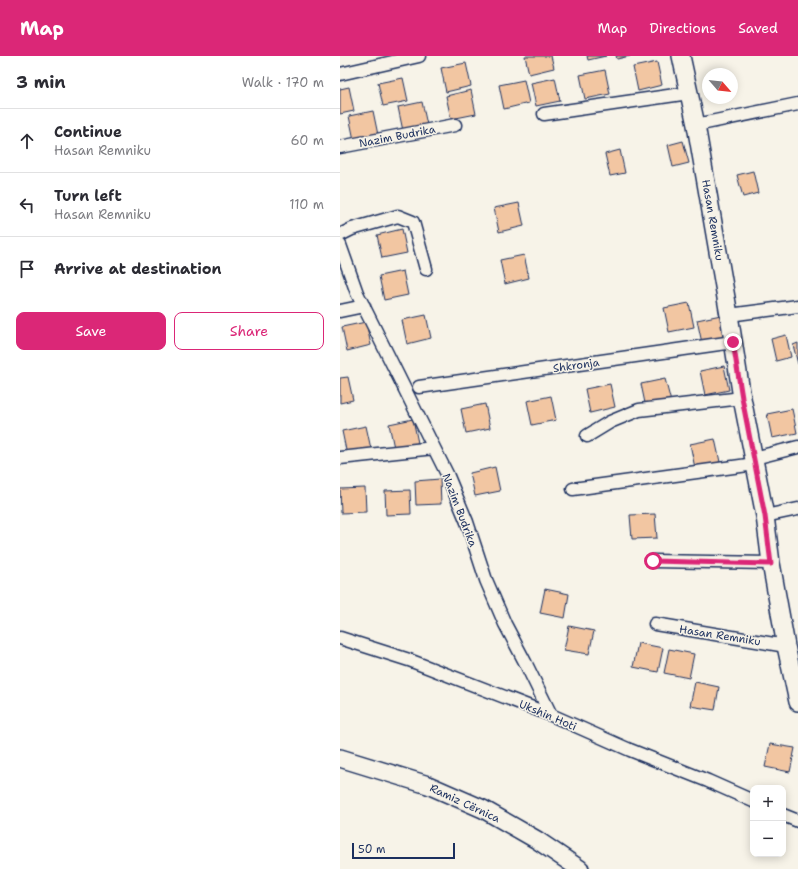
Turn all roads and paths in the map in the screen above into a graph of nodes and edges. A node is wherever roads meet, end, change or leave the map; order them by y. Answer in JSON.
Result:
{"nodes":[{"id":1,"x":419,"y":56,"type":"edge"},
{"id":2,"x":681,"y":56,"type":"edge"},
{"id":3,"x":340,"y":74,"type":"edge"},
{"id":4,"x":689,"y":93,"type":"junction"},
{"id":5,"x":798,"y":104,"type":"edge"},
{"id":6,"x":544,"y":114,"type":"dead end"},
{"id":7,"x":455,"y":125,"type":"dead end"},
{"id":8,"x":696,"y":125,"type":"junction"},
{"id":9,"x":340,"y":147,"type":"edge"},
{"id":10,"x":340,"y":235,"type":"edge"},
{"id":11,"x":340,"y":245,"type":"edge"},
{"id":12,"x":426,"y":270,"type":"dead end"},
{"id":13,"x":364,"y":306,"type":"junction"},
{"id":14,"x":798,"y":306,"type":"edge"},
{"id":15,"x":340,"y":311,"type":"edge"},
{"id":16,"x":730,"y":315,"type":"junction"},
{"id":17,"x":733,"y":342,"type":"junction"},
{"id":18,"x":418,"y":387,"type":"dead end"},
{"id":19,"x":742,"y":398,"type":"junction"},
{"id":20,"x":587,"y":436,"type":"dead end"},
{"id":21,"x":798,"y":447,"type":"edge"},
{"id":22,"x":434,"y":448,"type":"junction"},
{"id":23,"x":340,"y":458,"type":"edge"},
{"id":24,"x":754,"y":461,"type":"junction"},
{"id":25,"x":573,"y":489,"type":"dead end"},
{"id":26,"x":798,"y":509,"type":"edge"},
{"id":27,"x":765,"y":516,"type":"junction"},
{"id":28,"x":653,"y":561,"type":"dead end"},
{"id":29,"x":771,"y":564,"type":"junction"},
{"id":30,"x":655,"y":624,"type":"dead end"},
{"id":31,"x":340,"y":638,"type":"edge"},
{"id":32,"x":786,"y":646,"type":"junction"},
{"id":33,"x":796,"y":679,"type":"edge"},
{"id":34,"x":798,"y":702,"type":"edge"},
{"id":35,"x":551,"y":715,"type":"junction"},
{"id":36,"x":340,"y":758,"type":"edge"},
{"id":37,"x":750,"y":800,"type":"edge"},
{"id":38,"x":786,"y":816,"type":"edge"},
{"id":39,"x":798,"y":821,"type":"edge"},
{"id":40,"x":580,"y":869,"type":"edge"}],
"edges":[{"from":1,"to":3,"type":"street"},
{"from":2,"to":4,"type":"street","name":"Hasan Remniku"},
{"from":4,"to":6,"type":"street"},
{"from":4,"to":8,"type":"street","name":"Hasan Remniku"},
{"from":5,"to":8,"type":"street"},
{"from":7,"to":9,"type":"street","name":"Nazim Budrika"},
{"from":8,"to":16,"type":"street","name":"Hasan Remniku"},
{"from":10,"to":12,"type":"street"},
{"from":11,"to":13,"type":"street","name":"Nazim Budrika"},
{"from":13,"to":15,"type":"street"},
{"from":13,"to":22,"type":"street","name":"Nazim Budrika"},
{"from":14,"to":16,"type":"street"},
{"from":16,"to":17,"type":"street","name":"Hasan Remniku"},
{"from":17,"to":18,"type":"street","name":"Shkronja"},
{"from":17,"to":19,"type":"street","name":"Hasan Remniku"},
{"from":19,"to":20,"type":"street"},
{"from":19,"to":24,"type":"street","name":"Hasan Remniku"},
{"from":21,"to":24,"type":"street"},
{"from":22,"to":23,"type":"street"},
{"from":22,"to":35,"type":"street","name":"Nazim Budrika"},
{"from":24,"to":25,"type":"street"},
{"from":24,"to":27,"type":"street","name":"Hasan Remniku"},
{"from":26,"to":27,"type":"street"},
{"from":27,"to":29,"type":"street","name":"Hasan Remniku"},
{"from":28,"to":29,"type":"street"},
{"from":29,"to":32,"type":"street","name":"Hasan Remniku"},
{"from":30,"to":32,"type":"street","name":"Hasan Remniku"},
{"from":31,"to":35,"type":"street","name":"Ukshin Hoti"},
{"from":32,"to":33,"type":"street","name":"Hasan Remniku"},
{"from":33,"to":34,"type":"street","name":"Hasan Remniku"},
{"from":35,"to":37,"type":"street","name":"Ukshin Hoti"},
{"from":36,"to":40,"type":"street","name":"Ramiz Cërnica"},
{"from":38,"to":39,"type":"street"}]}
